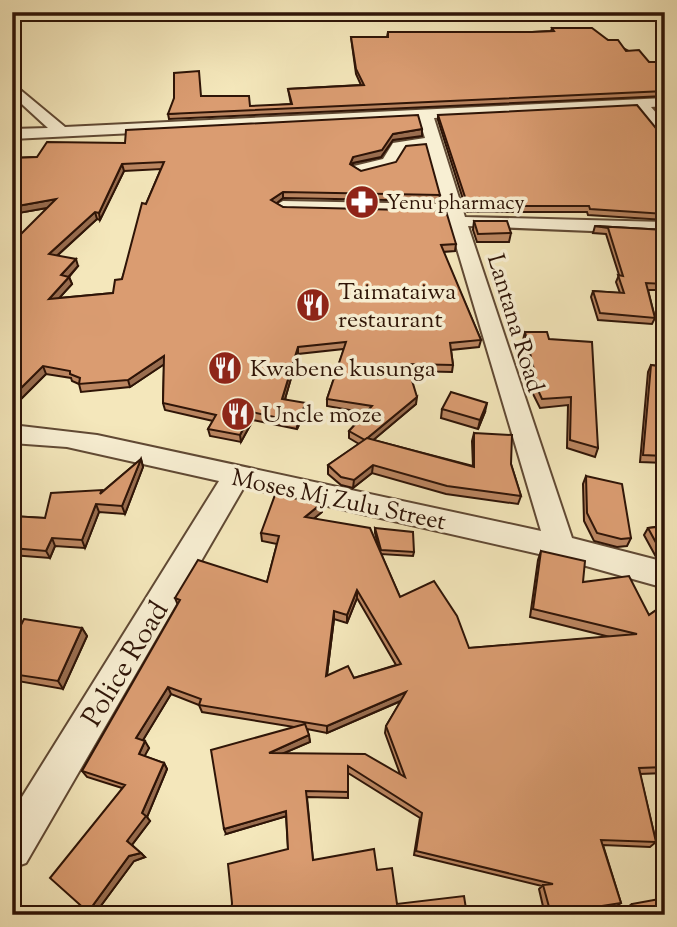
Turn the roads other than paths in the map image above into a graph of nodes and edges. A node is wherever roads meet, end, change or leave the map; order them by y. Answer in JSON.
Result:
{"nodes":[{"id":1,"x":12,"y":87,"type":"edge"},
{"id":2,"x":665,"y":102,"type":"edge"},
{"id":3,"x":640,"y":103,"type":"junction"},
{"id":4,"x":425,"y":113,"type":"junction"},
{"id":5,"x":62,"y":133,"type":"junction"},
{"id":6,"x":665,"y":133,"type":"edge"},
{"id":7,"x":12,"y":134,"type":"edge"},
{"id":8,"x":434,"y":142,"type":"junction"},
{"id":9,"x":360,"y":170,"type":"edge"},
{"id":10,"x":284,"y":206,"type":"edge"},
{"id":11,"x":457,"y":215,"type":"junction"},
{"id":12,"x":665,"y":228,"type":"edge"},
{"id":13,"x":12,"y":434,"type":"edge"},
{"id":14,"x":236,"y":477,"type":"junction"},
{"id":15,"x":561,"y":547,"type":"junction"},
{"id":16,"x":665,"y":575,"type":"edge"},
{"id":17,"x":12,"y":849,"type":"edge"}],
"edges":[{"from":1,"to":5,"type":"street"},
{"from":2,"to":3,"type":"street"},
{"from":3,"to":4,"type":"street"},
{"from":3,"to":6,"type":"street"},
{"from":4,"to":5,"type":"street"},
{"from":4,"to":8,"type":"street","name":"Lantana Road"},
{"from":5,"to":7,"type":"street"},
{"from":8,"to":9,"type":"street"},
{"from":8,"to":11,"type":"street","name":"Lantana Road"},
{"from":10,"to":11,"type":"street"},
{"from":11,"to":12,"type":"street"},
{"from":11,"to":15,"type":"street","name":"Lantana Road"},
{"from":13,"to":14,"type":"street","name":"Moses Mj Zulu Street"},
{"from":14,"to":15,"type":"street","name":"Moses Mj Zulu Street"},
{"from":14,"to":17,"type":"street","name":"Police Road"},
{"from":15,"to":16,"type":"street","name":"Moses Mj Zulu Street"}]}
